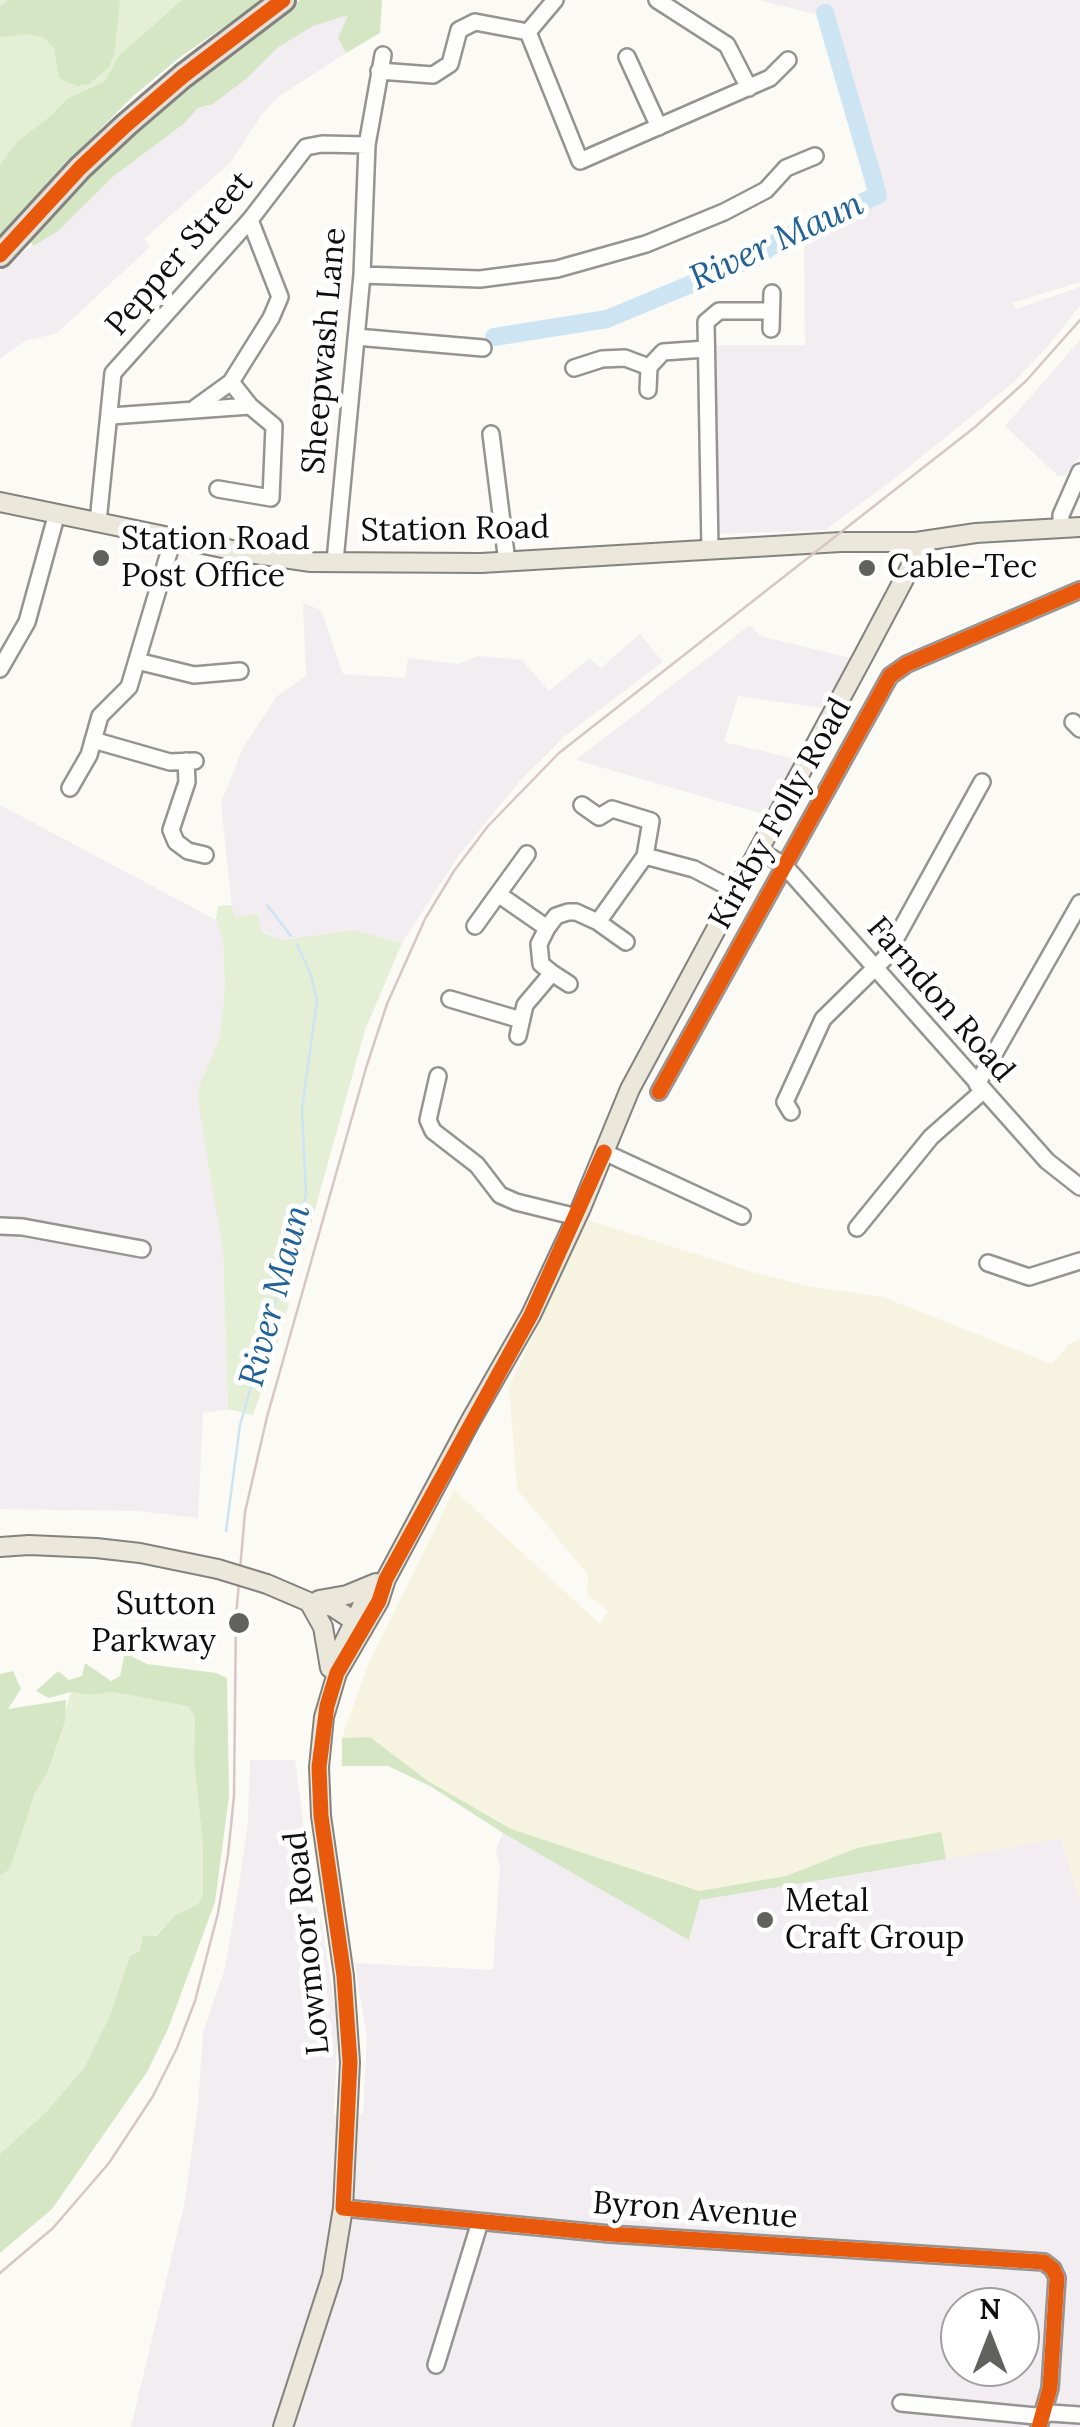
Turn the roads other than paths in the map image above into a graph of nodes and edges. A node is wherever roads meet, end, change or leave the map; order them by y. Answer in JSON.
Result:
{"nodes":[{"id":1,"x":283,"y":0,"type":"edge"},
{"id":2,"x":554,"y":0,"type":"edge"},
{"id":3,"x":657,"y":0,"type":"edge"},
{"id":4,"x":528,"y":32,"type":"junction"},
{"id":5,"x":627,"y":57,"type":"dead end"},
{"id":6,"x":788,"y":60,"type":"dead end"},
{"id":7,"x":748,"y":88,"type":"junction"},
{"id":8,"x":660,"y":127,"type":"junction"},
{"id":9,"x":367,"y":145,"type":"junction"},
{"id":10,"x":810,"y":163,"type":"dead end"},
{"id":11,"x":250,"y":220,"type":"junction"},
{"id":12,"x":0,"y":255,"type":"edge"},
{"id":13,"x":362,"y":275,"type":"junction"},
{"id":14,"x":772,"y":293,"type":"dead end"},
{"id":15,"x":771,"y":312,"type":"junction"},
{"id":16,"x":771,"y":330,"type":"dead end"},
{"id":17,"x":356,"y":336,"type":"junction"},
{"id":18,"x":483,"y":348,"type":"dead end"},
{"id":19,"x":706,"y":349,"type":"junction"},
{"id":20,"x":649,"y":367,"type":"junction"},
{"id":21,"x":574,"y":368,"type":"dead end"},
{"id":22,"x":231,"y":382,"type":"junction"},
{"id":23,"x":648,"y":390,"type":"dead end"},
{"id":24,"x":250,"y":406,"type":"junction"},
{"id":25,"x":195,"y":408,"type":"junction"},
{"id":26,"x":110,"y":416,"type":"junction"},
{"id":27,"x":491,"y":434,"type":"dead end"},
{"id":28,"x":1080,"y":472,"type":"edge"},
{"id":29,"x":218,"y":489,"type":"dead end"},
{"id":30,"x":0,"y":502,"type":"edge"},
{"id":31,"x":57,"y":513,"type":"junction"},
{"id":32,"x":98,"y":522,"type":"junction"},
{"id":33,"x":1070,"y":528,"type":"edge"},
{"id":34,"x":173,"y":539,"type":"junction"},
{"id":35,"x":916,"y":542,"type":"junction"},
{"id":36,"x":710,"y":550,"type":"junction"},
{"id":37,"x":334,"y":561,"type":"junction"},
{"id":38,"x":507,"y":562,"type":"junction"},
{"id":39,"x":1080,"y":590,"type":"edge"},
{"id":40,"x":137,"y":660,"type":"junction"},
{"id":41,"x":0,"y":669,"type":"edge"},
{"id":42,"x":240,"y":671,"type":"dead end"},
{"id":43,"x":93,"y":740,"type":"junction"},
{"id":44,"x":982,"y":782,"type":"dead end"},
{"id":45,"x":70,"y":788,"type":"dead end"},
{"id":46,"x":582,"y":805,"type":"dead end"},
{"id":47,"x":758,"y":850,"type":"junction"},
{"id":48,"x":527,"y":854,"type":"dead end"},
{"id":49,"x":204,"y":855,"type":"dead end"},
{"id":50,"x":645,"y":856,"type":"junction"},
{"id":51,"x":784,"y":865,"type":"junction"},
{"id":52,"x":736,"y":891,"type":"junction"},
{"id":53,"x":498,"y":894,"type":"junction"},
{"id":54,"x":1080,"y":903,"type":"edge"},
{"id":55,"x":598,"y":922,"type":"junction"},
{"id":56,"x":475,"y":926,"type":"dead end"},
{"id":57,"x":546,"y":928,"type":"junction"},
{"id":58,"x":626,"y":942,"type":"dead end"},
{"id":59,"x":875,"y":968,"type":"junction"},
{"id":60,"x":552,"y":972,"type":"junction"},
{"id":61,"x":569,"y":984,"type":"dead end"},
{"id":62,"x":450,"y":998,"type":"dead end"},
{"id":63,"x":438,"y":1076,"type":"dead end"},
{"id":64,"x":980,"y":1088,"type":"junction"},
{"id":65,"x":659,"y":1092,"type":"dead end"},
{"id":66,"x":791,"y":1112,"type":"dead end"},
{"id":67,"x":604,"y":1152,"type":"junction"},
{"id":68,"x":1080,"y":1187,"type":"edge"},
{"id":69,"x":742,"y":1216,"type":"dead end"},
{"id":70,"x":577,"y":1217,"type":"junction"},
{"id":71,"x":0,"y":1226,"type":"edge"},
{"id":72,"x":856,"y":1228,"type":"dead end"},
{"id":73,"x":142,"y":1249,"type":"dead end"},
{"id":74,"x":1080,"y":1261,"type":"edge"},
{"id":75,"x":988,"y":1263,"type":"dead end"},
{"id":76,"x":0,"y":1547,"type":"edge"},
{"id":77,"x":386,"y":1579,"type":"junction"},
{"id":78,"x":309,"y":1602,"type":"junction"},
{"id":79,"x":355,"y":1626,"type":"junction"},
{"id":80,"x":334,"y":1681,"type":"junction"},
{"id":81,"x":343,"y":2208,"type":"junction"},
{"id":82,"x":480,"y":2222,"type":"junction"},
{"id":83,"x":436,"y":2365,"type":"dead end"},
{"id":84,"x":901,"y":2404,"type":"dead end"},
{"id":85,"x":1080,"y":2415,"type":"edge"},
{"id":86,"x":1041,"y":2420,"type":"edge"},
{"id":87,"x":283,"y":2427,"type":"edge"}],
"edges":[{"from":1,"to":12,"type":"highway"},
{"from":2,"to":4,"type":"street"},
{"from":3,"to":7,"type":"street"},
{"from":4,"to":8,"type":"street"},
{"from":4,"to":9,"type":"street","name":"Sheepwash Lane"},
{"from":5,"to":8,"type":"street"},
{"from":6,"to":7,"type":"street"},
{"from":7,"to":8,"type":"street"},
{"from":9,"to":11,"type":"street","name":"Pepper Street"},
{"from":9,"to":13,"type":"street","name":"Sheepwash Lane"},
{"from":10,"to":13,"type":"street"},
{"from":11,"to":22,"type":"street"},
{"from":11,"to":26,"type":"street","name":"Pepper Street"},
{"from":13,"to":17,"type":"street","name":"Sheepwash Lane"},
{"from":14,"to":15,"type":"street"},
{"from":15,"to":16,"type":"street"},
{"from":15,"to":19,"type":"street"},
{"from":17,"to":18,"type":"street"},
{"from":17,"to":37,"type":"street","name":"Sheepwash Lane"},
{"from":19,"to":20,"type":"street"},
{"from":19,"to":36,"type":"street"},
{"from":20,"to":21,"type":"street"},
{"from":20,"to":23,"type":"street"},
{"from":22,"to":24,"type":"street"},
{"from":22,"to":25,"type":"street"},
{"from":24,"to":25,"type":"street"},
{"from":24,"to":29,"type":"street"},
{"from":25,"to":26,"type":"street"},
{"from":26,"to":32,"type":"street","name":"Pepper Street"},
{"from":27,"to":38,"type":"street"},
{"from":28,"to":33,"type":"street"},
{"from":30,"to":31,"type":"main road","name":"Station Road"},
{"from":31,"to":32,"type":"main road","name":"Station Road"},
{"from":31,"to":41,"type":"street"},
{"from":32,"to":34,"type":"main road","name":"Station Road"},
{"from":33,"to":35,"type":"main road","name":"Station Road"},
{"from":34,"to":37,"type":"main road","name":"Station Road"},
{"from":34,"to":40,"type":"street"},
{"from":35,"to":36,"type":"main road","name":"Station Road"},
{"from":35,"to":47,"type":"main road","name":"Kirkby Folly Road"},
{"from":36,"to":38,"type":"main road","name":"Station Road"},
{"from":37,"to":38,"type":"main road","name":"Station Road"},
{"from":39,"to":51,"type":"street","name":"Kirkby Folly Road"},
{"from":40,"to":42,"type":"street"},
{"from":40,"to":43,"type":"street"},
{"from":43,"to":45,"type":"street"},
{"from":43,"to":49,"type":"street"},
{"from":44,"to":59,"type":"street"},
{"from":46,"to":50,"type":"street"},
{"from":47,"to":51,"type":"street","name":"Farndon Road"},
{"from":47,"to":52,"type":"main road","name":"Kirkby Folly Road"},
{"from":48,"to":53,"type":"street"},
{"from":50,"to":52,"type":"street"},
{"from":50,"to":55,"type":"street"},
{"from":51,"to":59,"type":"street","name":"Farndon Road"},
{"from":51,"to":65,"type":"street","name":"Kirkby Folly Road"},
{"from":52,"to":67,"type":"main road","name":"Kirkby Folly Road"},
{"from":53,"to":56,"type":"street"},
{"from":53,"to":57,"type":"street"},
{"from":54,"to":64,"type":"street"},
{"from":55,"to":57,"type":"street"},
{"from":55,"to":58,"type":"street"},
{"from":57,"to":60,"type":"street"},
{"from":59,"to":64,"type":"street","name":"Farndon Road"},
{"from":59,"to":66,"type":"street"},
{"from":60,"to":61,"type":"street"},
{"from":60,"to":62,"type":"street"},
{"from":63,"to":70,"type":"street"},
{"from":64,"to":68,"type":"street","name":"Farndon Road"},
{"from":64,"to":72,"type":"street"},
{"from":67,"to":69,"type":"street"},
{"from":67,"to":70,"type":"main road","name":"Kirkby Folly Road"},
{"from":70,"to":77,"type":"main road","name":"Kirkby Folly Road"},
{"from":71,"to":73,"type":"street"},
{"from":74,"to":75,"type":"street"},
{"from":76,"to":78,"type":"main road","bridge":true},
{"from":77,"to":78,"type":"main road"},
{"from":77,"to":79,"type":"main road","name":"Lowmoor Road"},
{"from":78,"to":79,"type":"main road"},
{"from":78,"to":80,"type":"main road"},
{"from":79,"to":80,"type":"main road","name":"Lowmoor Road"},
{"from":80,"to":81,"type":"main road","name":"Lowmoor Road"},
{"from":81,"to":82,"type":"street","name":"Byron Avenue"},
{"from":81,"to":87,"type":"main road","name":"Lowmoor Road"},
{"from":82,"to":83,"type":"street"},
{"from":82,"to":86,"type":"street","name":"Byron Avenue"},
{"from":84,"to":86,"type":"street"},
{"from":85,"to":86,"type":"street"}]}
